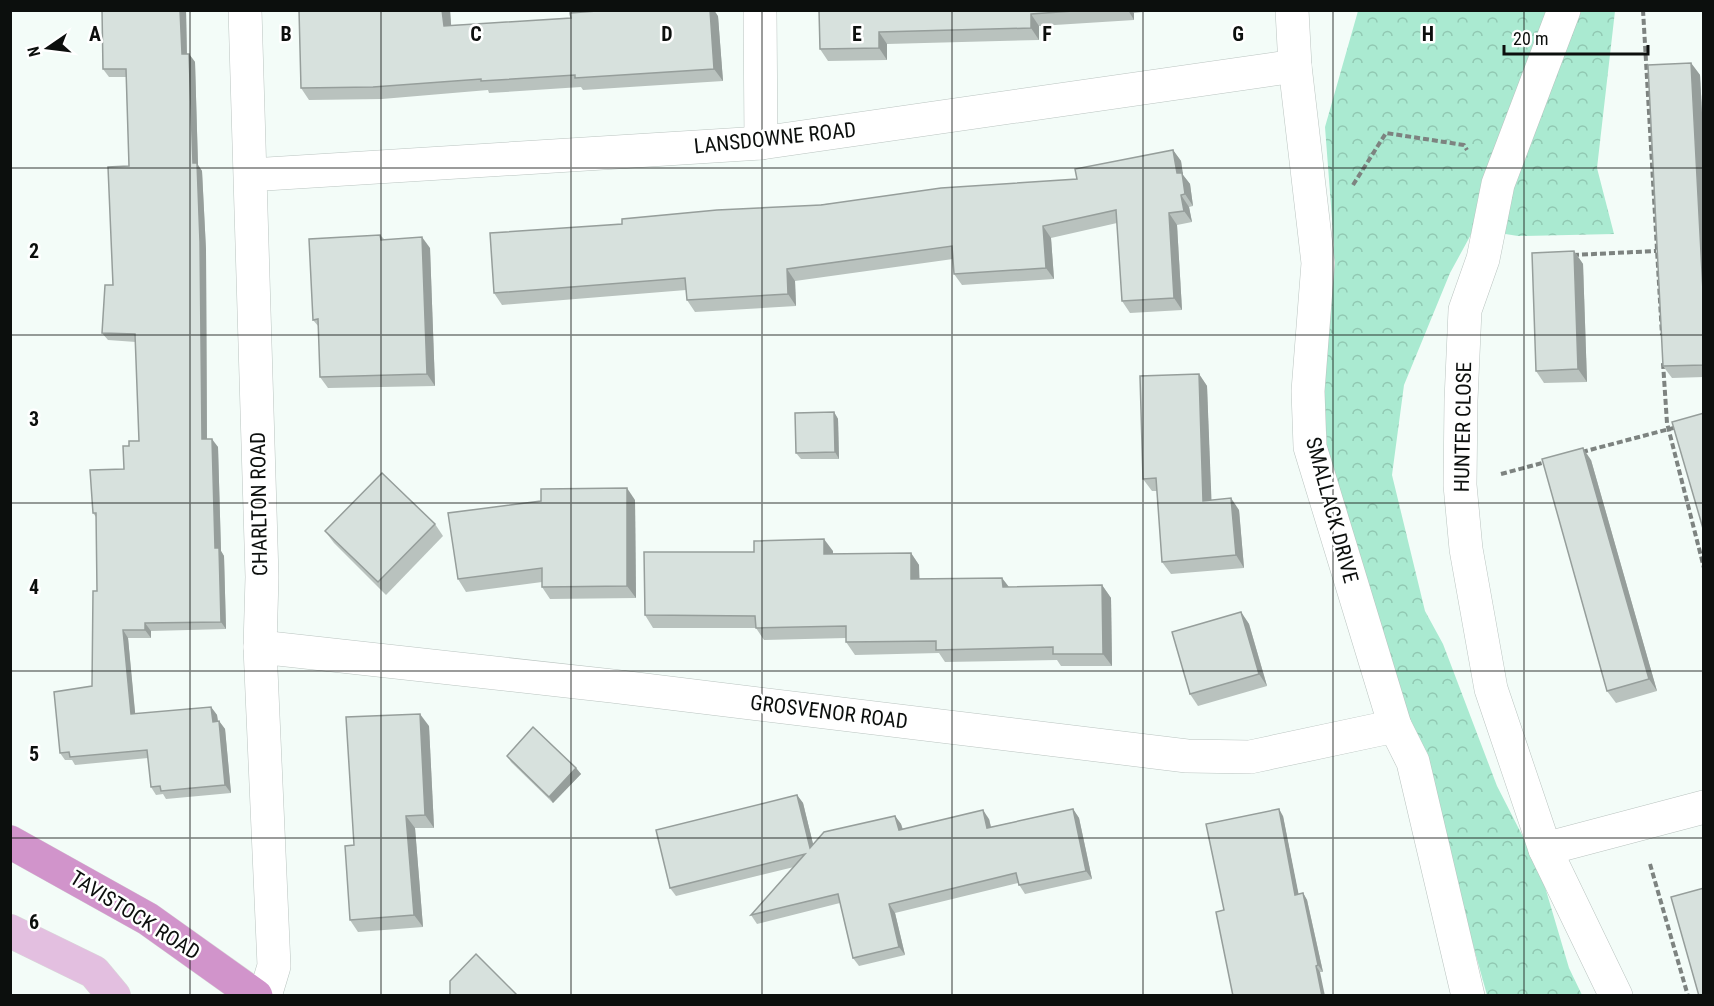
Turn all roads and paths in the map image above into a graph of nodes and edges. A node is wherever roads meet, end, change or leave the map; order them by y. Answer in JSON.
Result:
{"nodes":[{"id":1,"x":245,"y":10,"type":"edge"},
{"id":2,"x":760,"y":10,"type":"edge"},
{"id":3,"x":1292,"y":10,"type":"edge"},
{"id":4,"x":1564,"y":10,"type":"edge"},
{"id":5,"x":1642,"y":10,"type":"edge"},
{"id":6,"x":1296,"y":66,"type":"junction"},
{"id":7,"x":1386,"y":133,"type":"dead end"},
{"id":8,"x":761,"y":143,"type":"junction"},
{"id":9,"x":251,"y":175,"type":"junction"},
{"id":10,"x":1498,"y":184,"type":"junction"},
{"id":11,"x":1656,"y":251,"type":"junction"},
{"id":12,"x":1564,"y":255,"type":"edge"},
{"id":13,"x":1662,"y":343,"type":"edge"},
{"id":14,"x":1663,"y":354,"type":"edge"},
{"id":15,"x":1686,"y":425,"type":"edge"},
{"id":16,"x":1669,"y":429,"type":"junction"},
{"id":17,"x":1581,"y":452,"type":"edge"},
{"id":18,"x":1548,"y":461,"type":"edge"},
{"id":19,"x":1460,"y":485,"type":"junction"},
{"id":20,"x":1704,"y":568,"type":"edge"},
{"id":21,"x":260,"y":647,"type":"junction"},
{"id":22,"x":1395,"y":726,"type":"junction"},
{"id":23,"x":1704,"y":807,"type":"edge"},
{"id":24,"x":1639,"y":825,"type":"junction"},
{"id":25,"x":10,"y":842,"type":"edge"},
{"id":26,"x":1545,"y":849,"type":"junction"},
{"id":27,"x":10,"y":931,"type":"edge"},
{"id":28,"x":114,"y":996,"type":"edge"},
{"id":29,"x":256,"y":996,"type":"edge"},
{"id":30,"x":265,"y":996,"type":"edge"},
{"id":31,"x":1468,"y":996,"type":"edge"},
{"id":32,"x":1616,"y":996,"type":"edge"},
{"id":33,"x":1688,"y":996,"type":"edge"}],
"edges":[{"from":1,"to":9,"type":"street","name":"CHARLTON ROAD"},
{"from":2,"to":8,"type":"street"},
{"from":3,"to":6,"type":"street","name":"SMALLACK DRIVE"},
{"from":4,"to":10,"type":"street","name":"HUNTER CLOSE"},
{"from":5,"to":11,"type":"path"},
{"from":6,"to":8,"type":"street","name":"LANSDOWNE ROAD"},
{"from":6,"to":22,"type":"street","name":"SMALLACK DRIVE"},
{"from":7,"to":10,"type":"path"},
{"from":8,"to":9,"type":"street","name":"LANSDOWNE ROAD"},
{"from":9,"to":21,"type":"street","name":"CHARLTON ROAD"},
{"from":10,"to":19,"type":"street","name":"HUNTER CLOSE"},
{"from":11,"to":12,"type":"path"},
{"from":11,"to":13,"type":"path"},
{"from":14,"to":16,"type":"path"},
{"from":15,"to":16,"type":"path"},
{"from":16,"to":17,"type":"path"},
{"from":16,"to":20,"type":"path"},
{"from":18,"to":19,"type":"path"},
{"from":19,"to":26,"type":"street","name":"HUNTER CLOSE"},
{"from":21,"to":22,"type":"street","name":"GROSVENOR ROAD"},
{"from":21,"to":30,"type":"street","name":"CHARLTON ROAD"},
{"from":22,"to":31,"type":"street","name":"SMALLACK DRIVE"},
{"from":23,"to":24,"type":"street"},
{"from":24,"to":26,"type":"street"},
{"from":24,"to":33,"type":"path"},
{"from":25,"to":29,"type":"highway","name":"TAVISTOCK ROAD"},
{"from":26,"to":32,"type":"street","name":"HUNTER CLOSE"},
{"from":27,"to":28,"type":"main road"}]}
